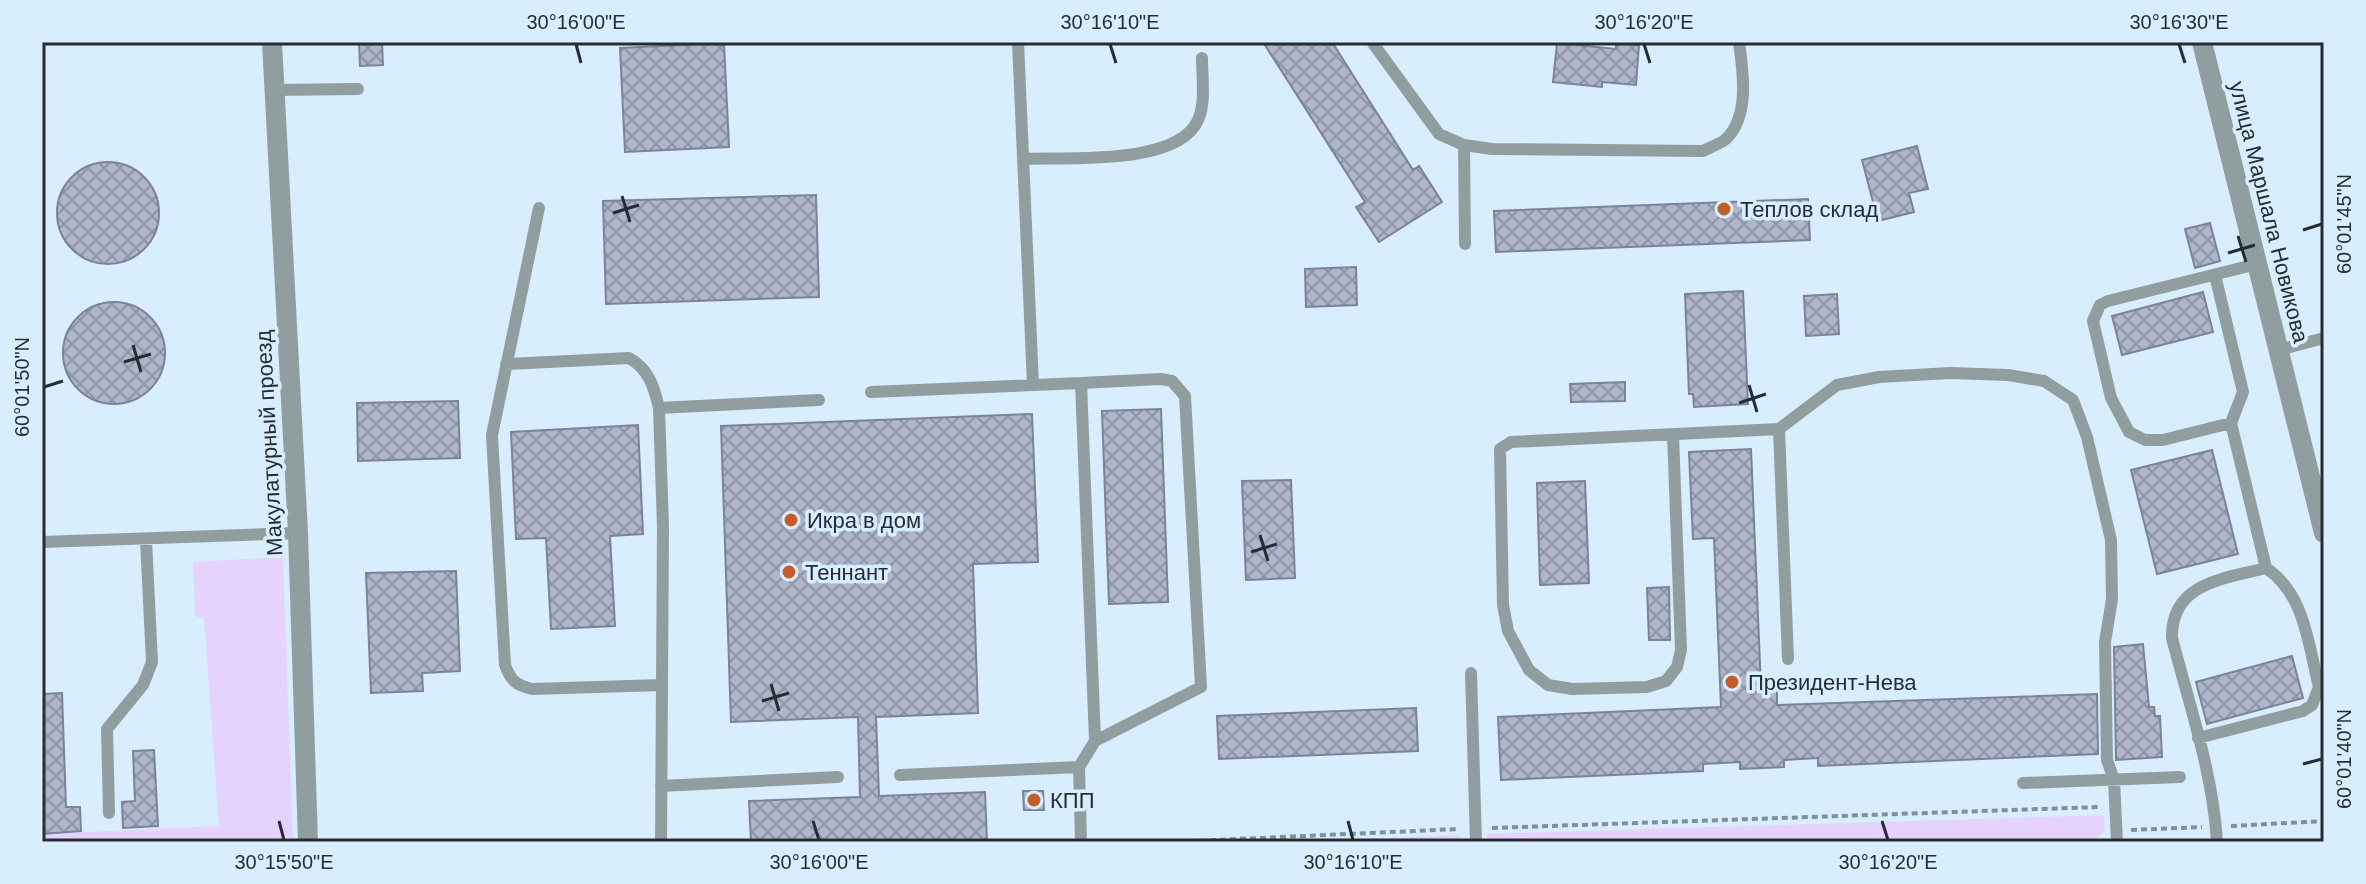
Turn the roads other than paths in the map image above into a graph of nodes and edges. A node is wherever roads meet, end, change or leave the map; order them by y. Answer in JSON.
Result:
{"nodes":[{"id":1,"x":272,"y":42,"type":"edge"},
{"id":2,"x":1018,"y":42,"type":"edge"},
{"id":3,"x":1372,"y":42,"type":"edge"},
{"id":4,"x":1739,"y":42,"type":"edge"},
{"id":5,"x":2202,"y":42,"type":"edge"},
{"id":6,"x":1202,"y":58,"type":"dead end"},
{"id":7,"x":358,"y":89,"type":"dead end"},
{"id":8,"x":274,"y":90,"type":"junction"},
{"id":9,"x":1464,"y":145,"type":"junction"},
{"id":10,"x":1023,"y":159,"type":"junction"},
{"id":11,"x":539,"y":208,"type":"dead end"},
{"id":12,"x":1465,"y":244,"type":"dead end"},
{"id":13,"x":2257,"y":264,"type":"junction"},
{"id":14,"x":2215,"y":275,"type":"junction"},
{"id":15,"x":2324,"y":338,"type":"edge"},
{"id":16,"x":2279,"y":350,"type":"junction"},
{"id":17,"x":506,"y":364,"type":"junction"},
{"id":18,"x":1081,"y":383,"type":"junction"},
{"id":19,"x":1033,"y":385,"type":"junction"},
{"id":20,"x":871,"y":392,"type":"dead end"},
{"id":21,"x":819,"y":400,"type":"dead end"},
{"id":22,"x":659,"y":408,"type":"junction"},
{"id":23,"x":2231,"y":423,"type":"junction"},
{"id":24,"x":1779,"y":429,"type":"junction"},
{"id":25,"x":1673,"y":434,"type":"junction"},
{"id":26,"x":298,"y":533,"type":"junction"},
{"id":27,"x":2324,"y":533,"type":"edge"},
{"id":28,"x":146,"y":540,"type":"junction"},
{"id":29,"x":42,"y":542,"type":"edge"},
{"id":30,"x":2266,"y":568,"type":"junction"},
{"id":31,"x":1788,"y":659,"type":"dead end"},
{"id":32,"x":1471,"y":673,"type":"dead end"},
{"id":33,"x":662,"y":685,"type":"junction"},
{"id":34,"x":2198,"y":738,"type":"junction"},
{"id":35,"x":1095,"y":741,"type":"junction"},
{"id":36,"x":1079,"y":767,"type":"junction"},
{"id":37,"x":900,"y":775,"type":"dead end"},
{"id":38,"x":838,"y":777,"type":"dead end"},
{"id":39,"x":2180,"y":777,"type":"dead end"},
{"id":40,"x":2114,"y":780,"type":"junction"},
{"id":41,"x":2023,"y":783,"type":"dead end"},
{"id":42,"x":661,"y":786,"type":"junction"},
{"id":43,"x":109,"y":813,"type":"dead end"},
{"id":44,"x":308,"y":842,"type":"edge"},
{"id":45,"x":661,"y":842,"type":"edge"},
{"id":46,"x":1081,"y":842,"type":"edge"},
{"id":47,"x":1476,"y":842,"type":"edge"},
{"id":48,"x":2117,"y":842,"type":"edge"},
{"id":49,"x":2217,"y":842,"type":"edge"}],
"edges":[{"from":1,"to":8,"type":"street","name":"Макулатурный проезд"},
{"from":2,"to":10,"type":"lane"},
{"from":3,"to":9,"type":"lane"},
{"from":4,"to":9,"type":"lane"},
{"from":5,"to":13,"type":"street","name":"улица Маршала Новикова"},
{"from":6,"to":10,"type":"lane"},
{"from":7,"to":8,"type":"lane"},
{"from":8,"to":26,"type":"street","name":"Макулатурный проезд"},
{"from":9,"to":12,"type":"lane"},
{"from":10,"to":19,"type":"lane"},
{"from":11,"to":17,"type":"lane"},
{"from":13,"to":14,"type":"lane"},
{"from":13,"to":16,"type":"street","name":"улица Маршала Новикова"},
{"from":14,"to":23,"type":"lane"},
{"from":14,"to":23,"type":"lane"},
{"from":15,"to":16,"type":"lane"},
{"from":16,"to":27,"type":"street","name":"улица Маршала Новикова"},
{"from":17,"to":22,"type":"lane"},
{"from":17,"to":33,"type":"lane"},
{"from":18,"to":19,"type":"lane"},
{"from":18,"to":35,"type":"lane"},
{"from":18,"to":35,"type":"lane"},
{"from":19,"to":20,"type":"lane"},
{"from":21,"to":22,"type":"lane"},
{"from":22,"to":33,"type":"lane"},
{"from":23,"to":30,"type":"lane"},
{"from":24,"to":25,"type":"lane"},
{"from":24,"to":31,"type":"lane"},
{"from":24,"to":40,"type":"lane"},
{"from":25,"to":25,"type":"lane"},
{"from":26,"to":28,"type":"lane"},
{"from":26,"to":44,"type":"street","name":"Макулатурный проезд"},
{"from":28,"to":29,"type":"lane"},
{"from":28,"to":43,"type":"lane"},
{"from":30,"to":34,"type":"lane"},
{"from":30,"to":34,"type":"lane"},
{"from":32,"to":47,"type":"lane"},
{"from":33,"to":42,"type":"lane"},
{"from":34,"to":49,"type":"lane"},
{"from":35,"to":36,"type":"lane"},
{"from":36,"to":37,"type":"lane"},
{"from":36,"to":46,"type":"lane"},
{"from":38,"to":42,"type":"lane"},
{"from":39,"to":40,"type":"lane"},
{"from":40,"to":41,"type":"lane"},
{"from":40,"to":48,"type":"lane"},
{"from":42,"to":45,"type":"lane"}]}
